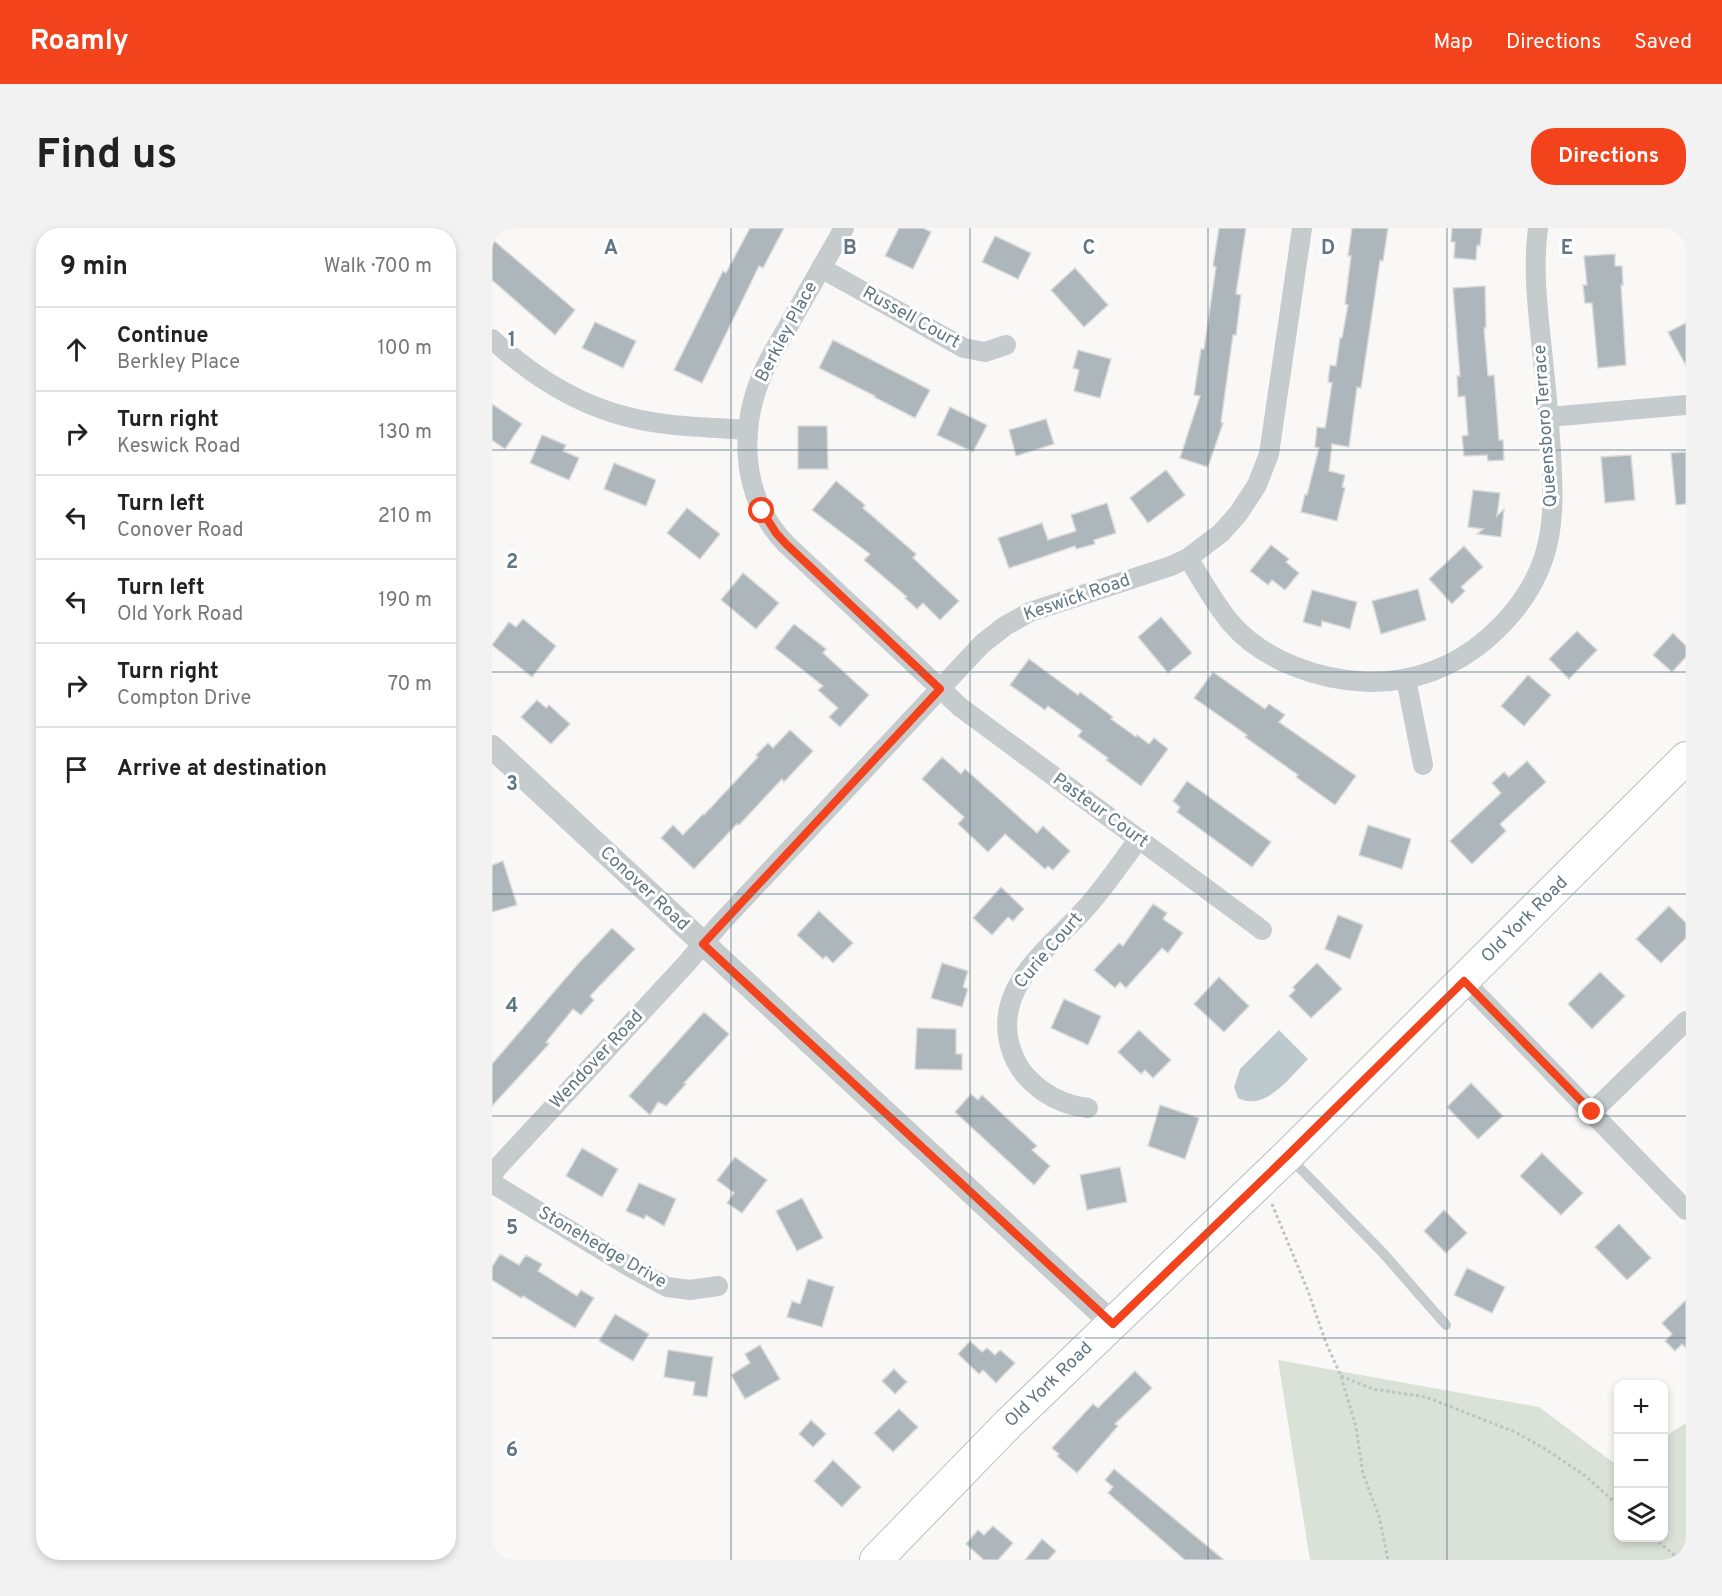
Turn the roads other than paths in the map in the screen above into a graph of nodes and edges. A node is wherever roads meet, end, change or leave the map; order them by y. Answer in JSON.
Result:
{"nodes":[{"id":1,"x":844,"y":228,"type":"edge"},
{"id":2,"x":1302,"y":228,"type":"edge"},
{"id":3,"x":1538,"y":228,"type":"edge"},
{"id":4,"x":821,"y":268,"type":"junction"},
{"id":5,"x":492,"y":339,"type":"edge"},
{"id":6,"x":1006,"y":345,"type":"dead end"},
{"id":7,"x":1686,"y":405,"type":"edge"},
{"id":8,"x":1549,"y":417,"type":"junction"},
{"id":9,"x":748,"y":430,"type":"junction"},
{"id":10,"x":1188,"y":558,"type":"junction"},
{"id":11,"x":1406,"y":680,"type":"junction"},
{"id":12,"x":940,"y":689,"type":"junction"},
{"id":13,"x":492,"y":747,"type":"edge"},
{"id":14,"x":1686,"y":758,"type":"edge"},
{"id":15,"x":1424,"y":765,"type":"dead end"},
{"id":16,"x":1139,"y":839,"type":"junction"},
{"id":17,"x":1262,"y":930,"type":"dead end"},
{"id":18,"x":703,"y":944,"type":"junction"},
{"id":19,"x":1464,"y":981,"type":"junction"},
{"id":20,"x":1686,"y":1021,"type":"edge"},
{"id":21,"x":1088,"y":1108,"type":"dead end"},
{"id":22,"x":1592,"y":1112,"type":"junction"},
{"id":23,"x":1288,"y":1155,"type":"junction"},
{"id":24,"x":492,"y":1176,"type":"edge"},
{"id":25,"x":492,"y":1183,"type":"edge"},
{"id":26,"x":1686,"y":1210,"type":"edge"},
{"id":27,"x":718,"y":1286,"type":"dead end"},
{"id":28,"x":1113,"y":1324,"type":"junction"},
{"id":29,"x":1446,"y":1325,"type":"dead end"},
{"id":30,"x":876,"y":1560,"type":"edge"}],
"edges":[{"from":1,"to":4,"type":"street","name":"Berkley Place"},
{"from":2,"to":10,"type":"street","name":"Keswick Road"},
{"from":3,"to":8,"type":"street","name":"Queensboro Terrace"},
{"from":4,"to":6,"type":"street","name":"Russell Court"},
{"from":4,"to":9,"type":"street","name":"Berkley Place"},
{"from":5,"to":9,"type":"street"},
{"from":7,"to":8,"type":"street"},
{"from":8,"to":11,"type":"street","name":"Queensboro Terrace"},
{"from":9,"to":12,"type":"street","name":"Berkley Place"},
{"from":10,"to":11,"type":"street","name":"Queensboro Terrace"},
{"from":10,"to":12,"type":"street","name":"Keswick Road"},
{"from":11,"to":15,"type":"street"},
{"from":12,"to":16,"type":"street","name":"Pasteur Court"},
{"from":12,"to":18,"type":"street","name":"Keswick Road"},
{"from":13,"to":18,"type":"street","name":"Conover Road"},
{"from":14,"to":19,"type":"main road","name":"Old York Road"},
{"from":16,"to":17,"type":"street","name":"Pasteur Court"},
{"from":16,"to":21,"type":"street","name":"Curie Court"},
{"from":18,"to":24,"type":"street","name":"Wendover Road"},
{"from":18,"to":28,"type":"street","name":"Conover Road"},
{"from":19,"to":22,"type":"street"},
{"from":19,"to":23,"type":"main road","name":"Old York Road"},
{"from":20,"to":22,"type":"street"},
{"from":22,"to":26,"type":"street"},
{"from":23,"to":28,"type":"main road","name":"Old York Road"},
{"from":23,"to":29,"type":"lane"},
{"from":25,"to":27,"type":"street","name":"Stonehedge Drive"},
{"from":28,"to":30,"type":"main road","name":"Old York Road"}]}
